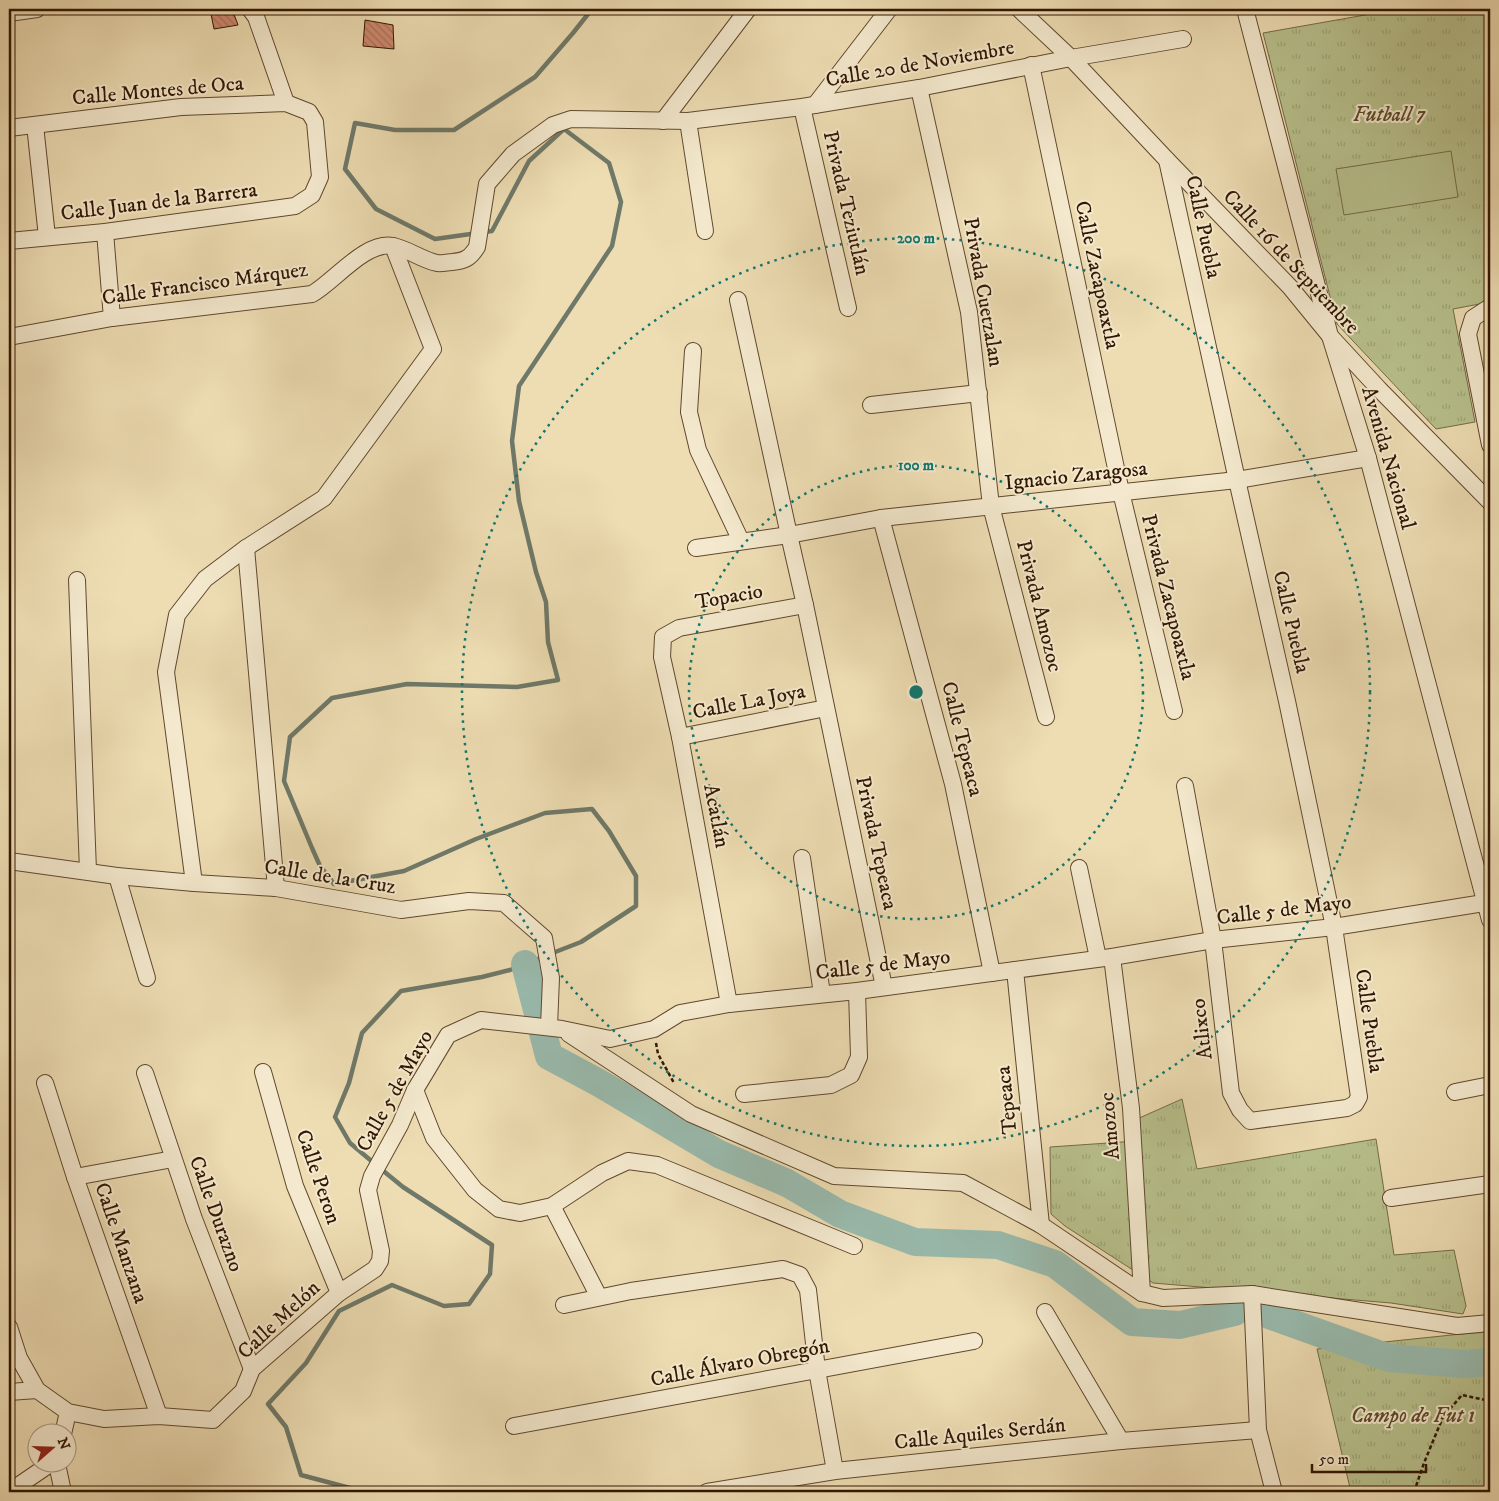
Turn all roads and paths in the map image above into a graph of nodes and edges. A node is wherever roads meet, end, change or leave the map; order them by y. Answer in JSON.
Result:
{"nodes":[{"id":1,"x":37,"y":9,"type":"edge"},
{"id":2,"x":250,"y":9,"type":"edge"},
{"id":3,"x":748,"y":9,"type":"edge"},
{"id":4,"x":890,"y":9,"type":"edge"},
{"id":5,"x":1018,"y":9,"type":"edge"},
{"id":6,"x":1245,"y":9,"type":"edge"},
{"id":7,"x":9,"y":13,"type":"edge"},
{"id":8,"x":1184,"y":39,"type":"dead end"},
{"id":9,"x":1071,"y":58,"type":"junction"},
{"id":10,"x":1031,"y":66,"type":"junction"},
{"id":11,"x":919,"y":88,"type":"junction"},
{"id":12,"x":286,"y":103,"type":"junction"},
{"id":13,"x":809,"y":106,"type":"junction"},
{"id":14,"x":663,"y":121,"type":"junction"},
{"id":15,"x":688,"y":121,"type":"junction"},
{"id":16,"x":34,"y":125,"type":"junction"},
{"id":17,"x":9,"y":128,"type":"edge"},
{"id":18,"x":1167,"y":160,"type":"junction"},
{"id":19,"x":312,"y":195,"type":"joint"},
{"id":20,"x":705,"y":231,"type":"dead end"},
{"id":21,"x":105,"y":232,"type":"junction"},
{"id":22,"x":47,"y":237,"type":"junction"},
{"id":23,"x":9,"y":240,"type":"edge"},
{"id":24,"x":393,"y":246,"type":"junction"},
{"id":25,"x":738,"y":300,"type":"dead end"},
{"id":26,"x":1490,"y":307,"type":"edge"},
{"id":27,"x":848,"y":308,"type":"dead end"},
{"id":28,"x":112,"y":318,"type":"junction"},
{"id":29,"x":1330,"y":336,"type":"junction"},
{"id":30,"x":9,"y":337,"type":"edge"},
{"id":31,"x":693,"y":351,"type":"dead end"},
{"id":32,"x":978,"y":393,"type":"junction"},
{"id":33,"x":871,"y":406,"type":"dead end"},
{"id":34,"x":1490,"y":445,"type":"edge"},
{"id":35,"x":1368,"y":458,"type":"junction"},
{"id":36,"x":1237,"y":480,"type":"junction"},
{"id":37,"x":1121,"y":492,"type":"junction"},
{"id":38,"x":1490,"y":502,"type":"edge"},
{"id":39,"x":991,"y":506,"type":"junction"},
{"id":40,"x":882,"y":518,"type":"junction"},
{"id":41,"x":788,"y":535,"type":"junction"},
{"id":42,"x":741,"y":541,"type":"junction"},
{"id":43,"x":246,"y":548,"type":"junction"},
{"id":44,"x":696,"y":548,"type":"dead end"},
{"id":45,"x":77,"y":580,"type":"dead end"},
{"id":46,"x":805,"y":605,"type":"junction"},
{"id":47,"x":663,"y":637,"type":"joint"},
{"id":48,"x":826,"y":708,"type":"junction"},
{"id":49,"x":1174,"y":711,"type":"dead end"},
{"id":50,"x":1046,"y":717,"type":"dead end"},
{"id":51,"x":680,"y":737,"type":"junction"},
{"id":52,"x":1185,"y":786,"type":"dead end"},
{"id":53,"x":802,"y":858,"type":"dead end"},
{"id":54,"x":9,"y":861,"type":"edge"},
{"id":55,"x":1080,"y":868,"type":"dead end"},
{"id":56,"x":88,"y":871,"type":"junction"},
{"id":57,"x":117,"y":876,"type":"junction"},
{"id":58,"x":194,"y":883,"type":"junction"},
{"id":59,"x":276,"y":888,"type":"junction"},
{"id":60,"x":1488,"y":902,"type":"edge"},
{"id":61,"x":1490,"y":920,"type":"edge"},
{"id":62,"x":1334,"y":927,"type":"junction"},
{"id":63,"x":1213,"y":940,"type":"junction"},
{"id":64,"x":1105,"y":958,"type":"junction"},
{"id":65,"x":1015,"y":970,"type":"junction"},
{"id":66,"x":992,"y":973,"type":"junction"},
{"id":67,"x":147,"y":978,"type":"dead end"},
{"id":68,"x":884,"y":987,"type":"junction"},
{"id":69,"x":857,"y":991,"type":"junction"},
{"id":70,"x":822,"y":994,"type":"junction"},
{"id":71,"x":729,"y":1004,"type":"junction"},
{"id":72,"x":548,"y":1027,"type":"junction"},
{"id":73,"x":654,"y":1029,"type":"junction"},
{"id":74,"x":264,"y":1072,"type":"dead end"},
{"id":75,"x":145,"y":1073,"type":"dead end"},
{"id":76,"x":45,"y":1083,"type":"dead end"},
{"id":77,"x":1490,"y":1085,"type":"edge"},
{"id":78,"x":677,"y":1088,"type":"dead end"},
{"id":79,"x":414,"y":1090,"type":"junction"},
{"id":80,"x":1455,"y":1092,"type":"dead end"},
{"id":81,"x":744,"y":1094,"type":"dead end"},
{"id":82,"x":1240,"y":1110,"type":"joint"},
{"id":83,"x":173,"y":1159,"type":"junction"},
{"id":84,"x":372,"y":1176,"type":"joint"},
{"id":85,"x":75,"y":1177,"type":"junction"},
{"id":86,"x":1490,"y":1184,"type":"edge"},
{"id":87,"x":1391,"y":1198,"type":"dead end"},
{"id":88,"x":552,"y":1206,"type":"junction"},
{"id":89,"x":1041,"y":1225,"type":"junction"},
{"id":90,"x":854,"y":1246,"type":"dead end"},
{"id":91,"x":339,"y":1292,"type":"junction"},
{"id":92,"x":1142,"y":1293,"type":"junction"},
{"id":93,"x":1252,"y":1294,"type":"junction"},
{"id":94,"x":598,"y":1298,"type":"junction"},
{"id":95,"x":564,"y":1305,"type":"dead end"},
{"id":96,"x":1045,"y":1312,"type":"dead end"},
{"id":97,"x":1490,"y":1323,"type":"edge"},
{"id":98,"x":9,"y":1328,"type":"edge"},
{"id":99,"x":974,"y":1341,"type":"dead end"},
{"id":100,"x":252,"y":1369,"type":"junction"},
{"id":101,"x":818,"y":1370,"type":"junction"},
{"id":102,"x":37,"y":1390,"type":"junction"},
{"id":103,"x":9,"y":1392,"type":"edge"},
{"id":104,"x":1490,"y":1401,"type":"edge"},
{"id":105,"x":68,"y":1412,"type":"junction"},
{"id":106,"x":160,"y":1416,"type":"junction"},
{"id":107,"x":65,"y":1424,"type":"edge"},
{"id":108,"x":514,"y":1426,"type":"dead end"},
{"id":109,"x":1258,"y":1430,"type":"junction"},
{"id":110,"x":1121,"y":1441,"type":"junction"},
{"id":111,"x":835,"y":1471,"type":"junction"},
{"id":112,"x":35,"y":1474,"type":"edge"},
{"id":113,"x":59,"y":1474,"type":"edge"},
{"id":114,"x":9,"y":1492,"type":"edge"},
{"id":115,"x":63,"y":1492,"type":"edge"},
{"id":116,"x":707,"y":1492,"type":"edge"},
{"id":117,"x":1274,"y":1492,"type":"edge"},
{"id":118,"x":1414,"y":1492,"type":"edge"}],
"edges":[{"from":1,"to":7,"type":"street"},
{"from":2,"to":12,"type":"street"},
{"from":3,"to":14,"type":"street"},
{"from":4,"to":13,"type":"street"},
{"from":5,"to":9,"type":"street","name":"Calle 16 de Septiembre"},
{"from":6,"to":29,"type":"street","name":"Avenida Nacional"},
{"from":8,"to":9,"type":"street","name":"Calle 20 de Noviembre"},
{"from":9,"to":10,"type":"street","name":"Calle 20 de Noviembre"},
{"from":9,"to":18,"type":"street","name":"Calle 16 de Septiembre"},
{"from":10,"to":11,"type":"street","name":"Calle 20 de Noviembre"},
{"from":10,"to":37,"type":"street","name":"Calle Zacapoaxtla"},
{"from":11,"to":13,"type":"street","name":"Calle 20 de Noviembre"},
{"from":11,"to":32,"type":"street","name":"Privada Cuetzalan"},
{"from":12,"to":16,"type":"street","name":"Calle Montes de Oca"},
{"from":12,"to":19,"type":"street","name":"Calle Montes de Oca"},
{"from":13,"to":15,"type":"street","name":"Calle 20 de Noviembre"},
{"from":13,"to":27,"type":"street","name":"Privada Teziutlán"},
{"from":14,"to":15,"type":"street","name":"Calle 20 de Noviembre"},
{"from":14,"to":24,"type":"street","name":"Calle 20 de Noviembre"},
{"from":15,"to":20,"type":"street"},
{"from":16,"to":17,"type":"street","name":"Calle Montes de Oca"},
{"from":16,"to":22,"type":"street"},
{"from":18,"to":29,"type":"street","name":"Calle 16 de Septiembre"},
{"from":18,"to":36,"type":"street","name":"Calle Puebla"},
{"from":19,"to":21,"type":"street","name":"Calle Juan de la Barrera"},
{"from":21,"to":22,"type":"street","name":"Calle Juan de la Barrera"},
{"from":21,"to":28,"type":"street"},
{"from":22,"to":23,"type":"street","name":"Calle Juan de la Barrera"},
{"from":24,"to":28,"type":"street","name":"Calle Francisco Márquez"},
{"from":24,"to":43,"type":"street"},
{"from":25,"to":41,"type":"street"},
{"from":26,"to":34,"type":"street"},
{"from":28,"to":30,"type":"street","name":"Calle Francisco Márquez"},
{"from":29,"to":35,"type":"street","name":"Avenida Nacional"},
{"from":29,"to":38,"type":"street","name":"Calle 16 de Septiembre"},
{"from":31,"to":42,"type":"street"},
{"from":32,"to":33,"type":"street"},
{"from":32,"to":39,"type":"street","name":"Privada Cuetzalan"},
{"from":35,"to":36,"type":"street","name":"Ignacio Zaragosa"},
{"from":35,"to":60,"type":"street","name":"Avenida Nacional"},
{"from":36,"to":37,"type":"street","name":"Ignacio Zaragosa"},
{"from":36,"to":62,"type":"street","name":"Calle Puebla"},
{"from":37,"to":39,"type":"street","name":"Ignacio Zaragosa"},
{"from":37,"to":49,"type":"street","name":"Privada Zacapoaxtla"},
{"from":39,"to":40,"type":"street","name":"Ignacio Zaragosa"},
{"from":39,"to":50,"type":"street","name":"Privada Amozoc"},
{"from":40,"to":41,"type":"street","name":"Ignacio Zaragosa"},
{"from":40,"to":66,"type":"street","name":"Calle Tepeaca"},
{"from":41,"to":42,"type":"street","name":"Ignacio Zaragosa"},
{"from":41,"to":46,"type":"street"},
{"from":42,"to":44,"type":"street","name":"Ignacio Zaragosa"},
{"from":43,"to":58,"type":"street"},
{"from":43,"to":59,"type":"street"},
{"from":45,"to":56,"type":"street"},
{"from":46,"to":47,"type":"street","name":"Topacio"},
{"from":46,"to":48,"type":"street"},
{"from":47,"to":51,"type":"street","name":"Acatlán"},
{"from":48,"to":51,"type":"street","name":"Calle La Joya"},
{"from":48,"to":68,"type":"street","name":"Privada Tepeaca"},
{"from":51,"to":71,"type":"street","name":"Acatlán"},
{"from":52,"to":63,"type":"street","name":"Atlixco"},
{"from":53,"to":70,"type":"street"},
{"from":54,"to":56,"type":"street","name":"Calle de la Cruz"},
{"from":55,"to":64,"type":"street","name":"Amozoc"},
{"from":56,"to":57,"type":"street","name":"Calle de la Cruz"},
{"from":57,"to":58,"type":"street","name":"Calle de la Cruz"},
{"from":57,"to":67,"type":"street"},
{"from":58,"to":59,"type":"street","name":"Calle de la Cruz"},
{"from":59,"to":72,"type":"street","name":"Calle de la Cruz"},
{"from":60,"to":61,"type":"street","name":"Avenida Nacional"},
{"from":60,"to":62,"type":"street","name":"Calle 5 de Mayo"},
{"from":62,"to":63,"type":"street","name":"Calle 5 de Mayo"},
{"from":62,"to":82,"type":"street","name":"Calle Puebla"},
{"from":63,"to":64,"type":"street","name":"Calle 5 de Mayo"},
{"from":63,"to":82,"type":"street","name":"Atlixco"},
{"from":64,"to":65,"type":"street","name":"Calle 5 de Mayo"},
{"from":64,"to":92,"type":"street","name":"Amozoc"},
{"from":65,"to":66,"type":"street","name":"Calle 5 de Mayo"},
{"from":65,"to":89,"type":"street","name":"Tepeaca"},
{"from":66,"to":68,"type":"street","name":"Calle 5 de Mayo"},
{"from":68,"to":69,"type":"street","name":"Calle 5 de Mayo"},
{"from":69,"to":70,"type":"street","name":"Calle 5 de Mayo"},
{"from":69,"to":81,"type":"street"},
{"from":70,"to":71,"type":"street","name":"Calle 5 de Mayo"},
{"from":71,"to":73,"type":"street","name":"Calle 5 de Mayo"},
{"from":72,"to":73,"type":"street","name":"Calle 5 de Mayo"},
{"from":72,"to":79,"type":"street","name":"Calle 5 de Mayo"},
{"from":72,"to":89,"type":"street"},
{"from":73,"to":78,"type":"path"},
{"from":74,"to":91,"type":"street","name":"Calle Peron"},
{"from":75,"to":83,"type":"street","name":"Calle Durazno"},
{"from":76,"to":85,"type":"street","name":"Calle Manzana"},
{"from":77,"to":80,"type":"street"},
{"from":79,"to":84,"type":"street","name":"Calle 5 de Mayo"},
{"from":79,"to":88,"type":"street"},
{"from":83,"to":85,"type":"street"},
{"from":83,"to":100,"type":"street","name":"Calle Durazno"},
{"from":84,"to":91,"type":"street","name":"Calle Melón"},
{"from":85,"to":106,"type":"street","name":"Calle Manzana"},
{"from":86,"to":87,"type":"street"},
{"from":88,"to":90,"type":"street"},
{"from":88,"to":94,"type":"street"},
{"from":89,"to":92,"type":"street"},
{"from":91,"to":100,"type":"street","name":"Calle Melón"},
{"from":92,"to":93,"type":"street"},
{"from":93,"to":97,"type":"street"},
{"from":93,"to":109,"type":"street"},
{"from":94,"to":95,"type":"street"},
{"from":94,"to":101,"type":"street"},
{"from":96,"to":110,"type":"street"},
{"from":98,"to":102,"type":"street"},
{"from":99,"to":101,"type":"street","name":"Calle Álvaro Obregón"},
{"from":100,"to":106,"type":"street","name":"Calle Melón"},
{"from":101,"to":108,"type":"street","name":"Calle Álvaro Obregón"},
{"from":101,"to":111,"type":"street"},
{"from":102,"to":103,"type":"street"},
{"from":102,"to":105,"type":"street"},
{"from":104,"to":118,"type":"path"},
{"from":105,"to":106,"type":"street","name":"Calle Melón"},
{"from":105,"to":107,"type":"street"},
{"from":109,"to":110,"type":"street","name":"Calle Aquiles Serdán"},
{"from":109,"to":117,"type":"street"},
{"from":110,"to":111,"type":"street","name":"Calle Aquiles Serdán"},
{"from":111,"to":116,"type":"street","name":"Calle Aquiles Serdán"},
{"from":112,"to":114,"type":"street"},
{"from":113,"to":115,"type":"street"}]}
